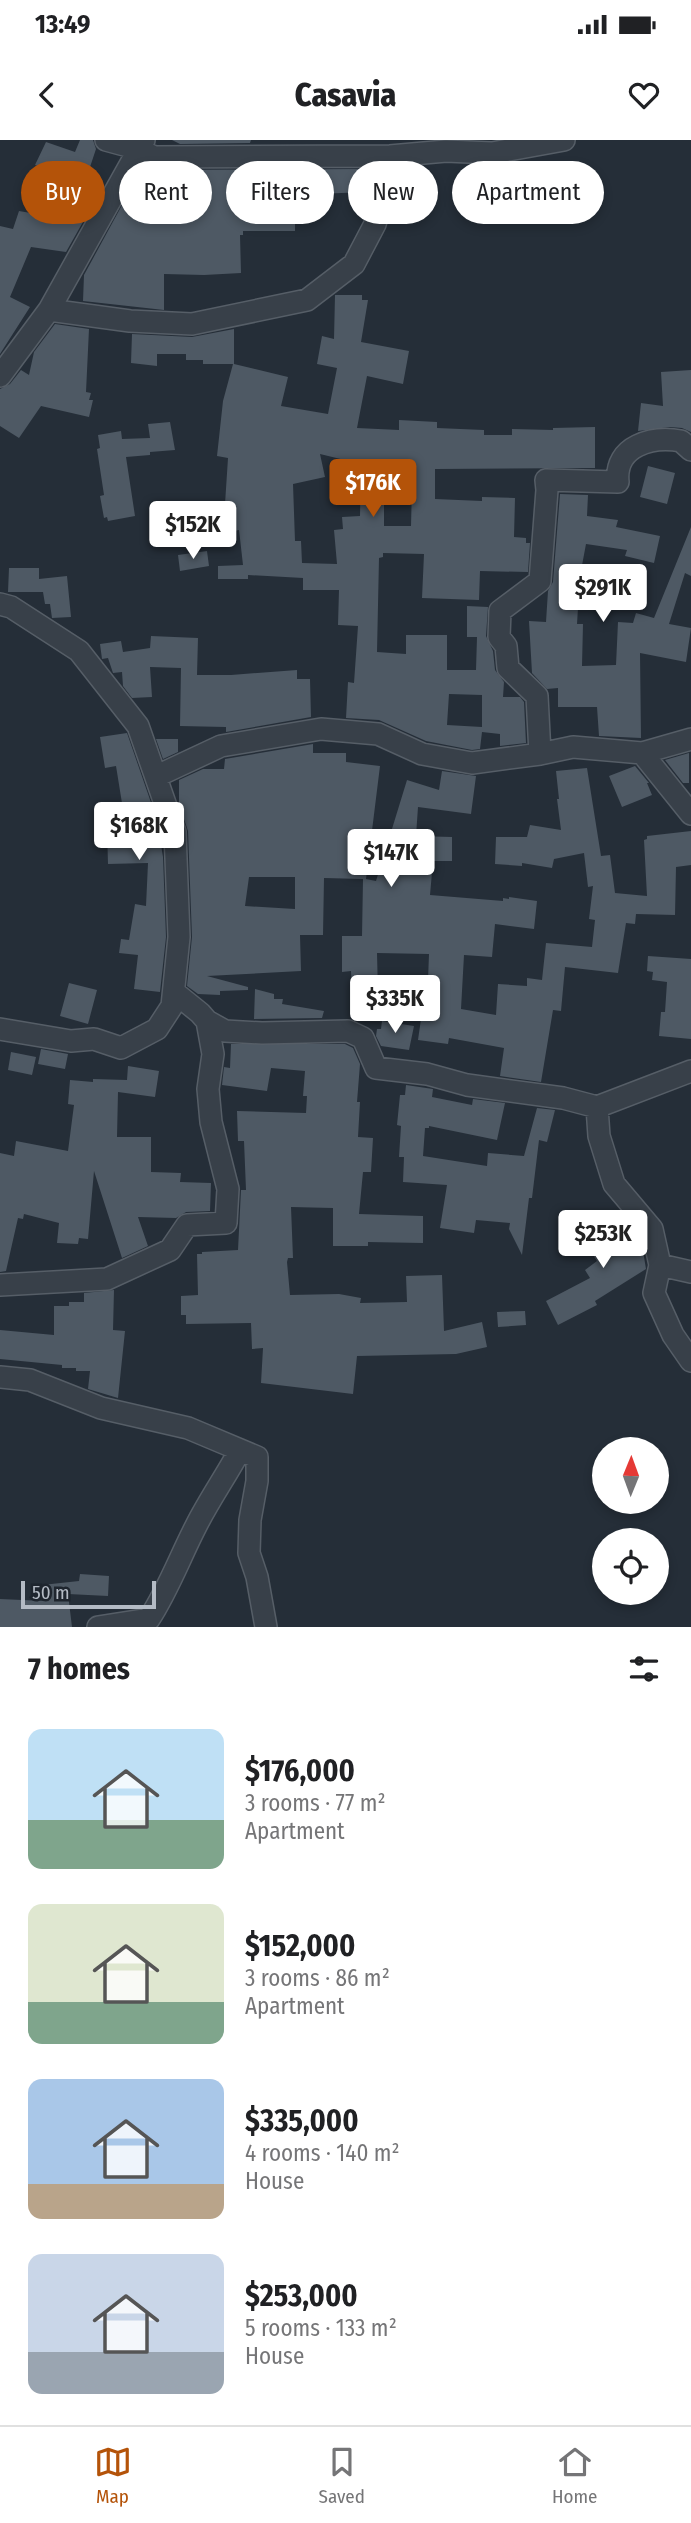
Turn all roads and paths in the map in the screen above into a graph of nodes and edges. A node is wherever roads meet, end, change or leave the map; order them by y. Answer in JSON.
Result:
{"nodes":[{"id":1,"x":106,"y":140,"type":"edge"},
{"id":2,"x":564,"y":140,"type":"edge"},
{"id":3,"x":141,"y":144,"type":"edge"},
{"id":4,"x":390,"y":156,"type":"junction"},
{"id":5,"x":49,"y":310,"type":"junction"},
{"id":6,"x":0,"y":376,"type":"edge"},
{"id":7,"x":691,"y":450,"type":"edge"},
{"id":8,"x":0,"y":604,"type":"edge"},
{"id":9,"x":691,"y":739,"type":"edge"},
{"id":10,"x":642,"y":753,"type":"junction"},
{"id":11,"x":540,"y":754,"type":"junction"},
{"id":12,"x":157,"y":776,"type":"junction"},
{"id":13,"x":691,"y":814,"type":"edge"},
{"id":14,"x":174,"y":992,"type":"junction"},
{"id":15,"x":206,"y":1021,"type":"junction"},
{"id":16,"x":0,"y":1030,"type":"edge"},
{"id":17,"x":691,"y":1071,"type":"edge"},
{"id":18,"x":597,"y":1107,"type":"junction"},
{"id":19,"x":660,"y":1265,"type":"junction"},
{"id":20,"x":691,"y":1272,"type":"edge"},
{"id":21,"x":0,"y":1285,"type":"edge"},
{"id":22,"x":691,"y":1361,"type":"edge"},
{"id":23,"x":0,"y":1377,"type":"edge"},
{"id":24,"x":240,"y":1450,"type":"junction"},
{"id":25,"x":98,"y":1627,"type":"edge"},
{"id":26,"x":266,"y":1627,"type":"edge"}],
"edges":[{"from":1,"to":3,"type":"street"},
{"from":2,"to":4,"type":"street"},
{"from":3,"to":4,"type":"street"},
{"from":3,"to":5,"type":"street"},
{"from":4,"to":5,"type":"street"},
{"from":5,"to":6,"type":"street"},
{"from":7,"to":11,"type":"street"},
{"from":8,"to":12,"type":"street"},
{"from":9,"to":10,"type":"street"},
{"from":10,"to":11,"type":"street"},
{"from":10,"to":13,"type":"street"},
{"from":11,"to":12,"type":"street"},
{"from":12,"to":14,"type":"street"},
{"from":14,"to":15,"type":"street"},
{"from":14,"to":16,"type":"street"},
{"from":15,"to":18,"type":"street"},
{"from":15,"to":21,"type":"street"},
{"from":17,"to":18,"type":"street"},
{"from":18,"to":19,"type":"street"},
{"from":19,"to":20,"type":"street"},
{"from":19,"to":22,"type":"street"},
{"from":23,"to":24,"type":"street"},
{"from":24,"to":25,"type":"street"},
{"from":24,"to":26,"type":"street"}]}
